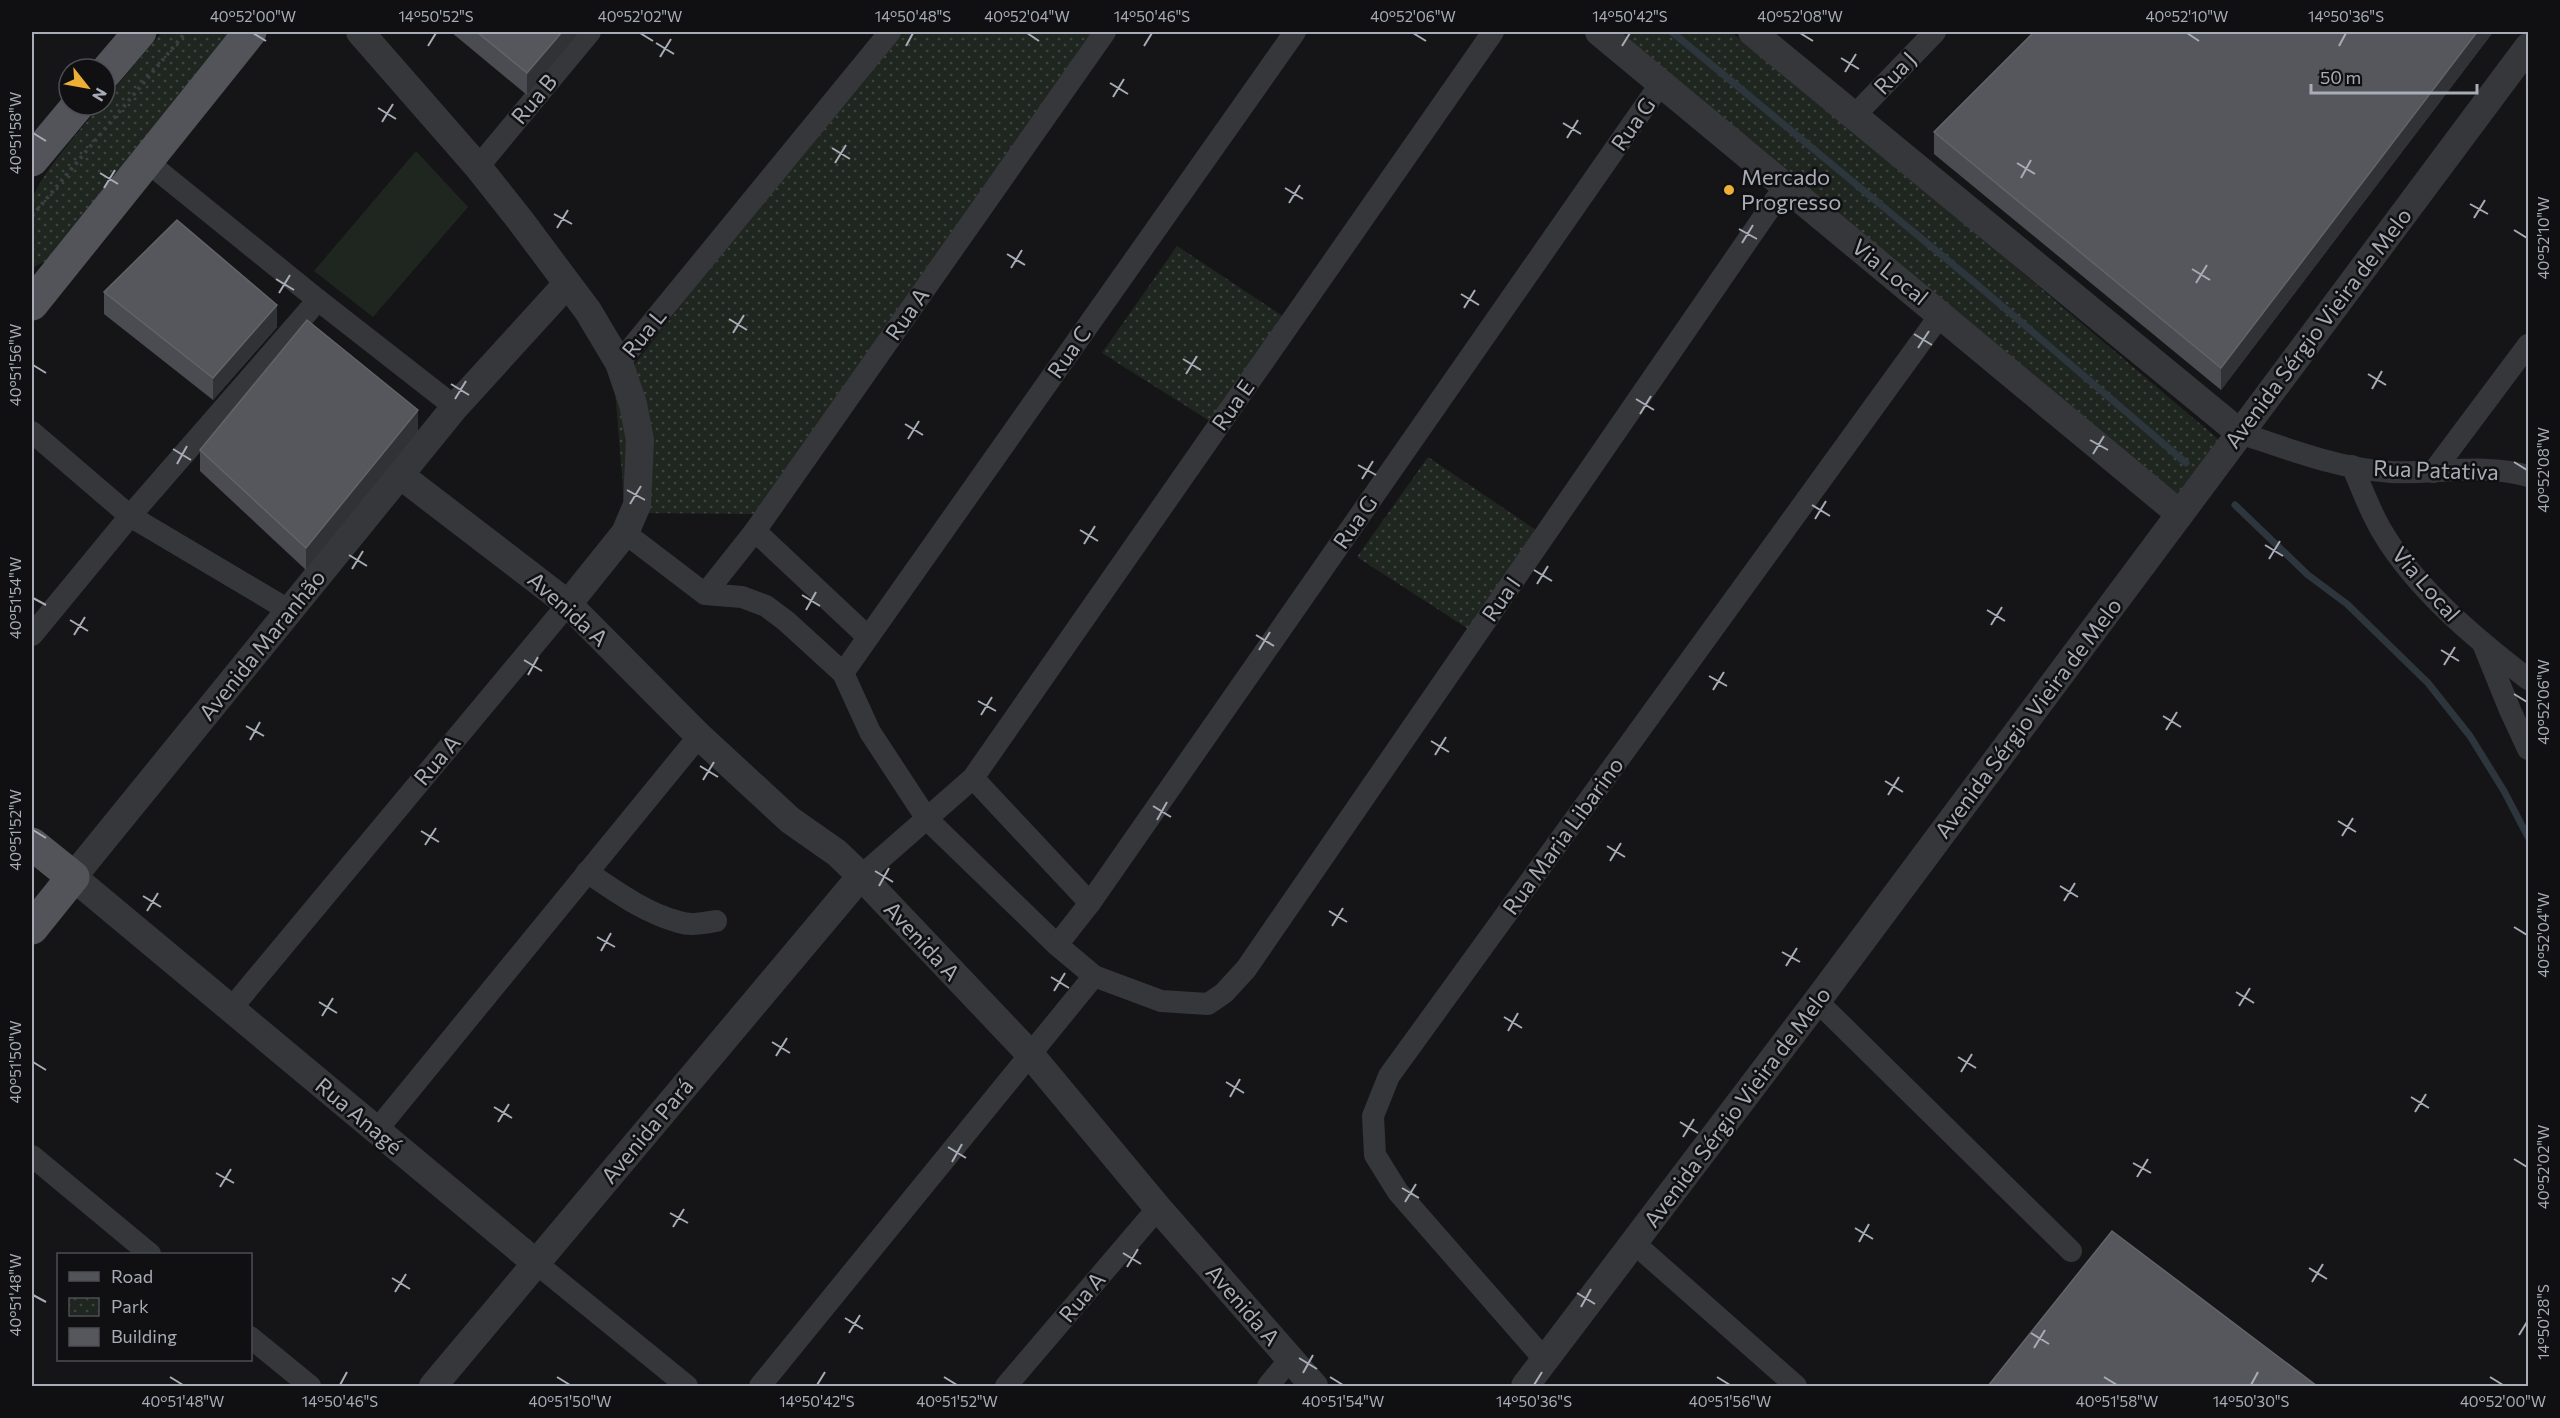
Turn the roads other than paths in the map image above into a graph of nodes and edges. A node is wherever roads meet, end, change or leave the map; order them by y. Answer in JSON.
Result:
{"nodes":[{"id":1,"x":140,"y":32,"type":"edge"},
{"id":2,"x":250,"y":32,"type":"edge"},
{"id":3,"x":360,"y":32,"type":"edge"},
{"id":4,"x":590,"y":32,"type":"edge"},
{"id":5,"x":890,"y":32,"type":"edge"},
{"id":6,"x":1105,"y":32,"type":"edge"},
{"id":7,"x":1295,"y":32,"type":"edge"},
{"id":8,"x":1493,"y":32,"type":"edge"},
{"id":9,"x":1599,"y":32,"type":"edge"},
{"id":10,"x":1752,"y":32,"type":"edge"},
{"id":11,"x":1935,"y":32,"type":"edge"},
{"id":12,"x":2529,"y":47,"type":"edge"},
{"id":13,"x":117,"y":59,"type":"edge"},
{"id":14,"x":1661,"y":83,"type":"junction"},
{"id":15,"x":1855,"y":115,"type":"junction"},
{"id":16,"x":68,"y":117,"type":"edge"},
{"id":17,"x":32,"y":160,"type":"edge"},
{"id":18,"x":146,"y":160,"type":"junction"},
{"id":19,"x":478,"y":167,"type":"junction"},
{"id":20,"x":1785,"y":186,"type":"junction"},
{"id":21,"x":61,"y":266,"type":"junction"},
{"id":22,"x":32,"y":280,"type":"edge"},
{"id":23,"x":567,"y":284,"type":"junction"},
{"id":24,"x":318,"y":300,"type":"junction"},
{"id":25,"x":32,"y":304,"type":"edge"},
{"id":26,"x":1941,"y":314,"type":"junction"},
{"id":27,"x":2529,"y":345,"type":"edge"},
{"id":28,"x":619,"y":363,"type":"junction"},
{"id":29,"x":455,"y":407,"type":"junction"},
{"id":30,"x":32,"y":432,"type":"edge"},
{"id":31,"x":2240,"y":433,"type":"junction"},
{"id":32,"x":2352,"y":466,"type":"junction"},
{"id":33,"x":2433,"y":472,"type":"junction"},
{"id":34,"x":400,"y":476,"type":"junction"},
{"id":35,"x":2529,"y":476,"type":"edge"},
{"id":36,"x":2180,"y":514,"type":"junction"},
{"id":37,"x":130,"y":516,"type":"junction"},
{"id":38,"x":755,"y":531,"type":"junction"},
{"id":39,"x":625,"y":533,"type":"junction"},
{"id":40,"x":705,"y":594,"type":"junction"},
{"id":41,"x":568,"y":604,"type":"junction"},
{"id":42,"x":290,"y":611,"type":"junction"},
{"id":43,"x":32,"y":635,"type":"edge"},
{"id":44,"x":868,"y":637,"type":"junction"},
{"id":45,"x":2484,"y":646,"type":"junction"},
{"id":46,"x":2518,"y":664,"type":"edge"},
{"id":47,"x":843,"y":673,"type":"junction"},
{"id":48,"x":2529,"y":679,"type":"edge"},
{"id":49,"x":699,"y":736,"type":"junction"},
{"id":50,"x":2529,"y":749,"type":"edge"},
{"id":51,"x":973,"y":778,"type":"junction"},
{"id":52,"x":927,"y":819,"type":"junction"},
{"id":53,"x":32,"y":844,"type":"edge"},
{"id":54,"x":587,"y":872,"type":"junction"},
{"id":55,"x":861,"y":876,"type":"junction"},
{"id":56,"x":73,"y":877,"type":"junction"},
{"id":57,"x":1090,"y":903,"type":"junction"},
{"id":58,"x":716,"y":921,"type":"dead end"},
{"id":59,"x":32,"y":928,"type":"edge"},
{"id":60,"x":1058,"y":945,"type":"junction"},
{"id":61,"x":1094,"y":976,"type":"junction"},
{"id":62,"x":1817,"y":1001,"type":"junction"},
{"id":63,"x":230,"y":1010,"type":"junction"},
{"id":64,"x":1029,"y":1053,"type":"junction"},
{"id":65,"x":376,"y":1131,"type":"junction"},
{"id":66,"x":32,"y":1156,"type":"edge"},
{"id":67,"x":1158,"y":1208,"type":"junction"},
{"id":68,"x":1634,"y":1243,"type":"junction"},
{"id":69,"x":2071,"y":1251,"type":"dead end"},
{"id":70,"x":149,"y":1253,"type":"edge"},
{"id":71,"x":536,"y":1263,"type":"junction"},
{"id":72,"x":252,"y":1339,"type":"edge"},
{"id":73,"x":1290,"y":1359,"type":"junction"},
{"id":74,"x":1545,"y":1360,"type":"junction"},
{"id":75,"x":310,"y":1386,"type":"edge"},
{"id":76,"x":433,"y":1386,"type":"edge"},
{"id":77,"x":687,"y":1386,"type":"edge"},
{"id":78,"x":760,"y":1386,"type":"edge"},
{"id":79,"x":1006,"y":1386,"type":"edge"},
{"id":80,"x":1268,"y":1386,"type":"edge"},
{"id":81,"x":1314,"y":1386,"type":"edge"},
{"id":82,"x":1524,"y":1386,"type":"edge"},
{"id":83,"x":1796,"y":1386,"type":"edge"}],
"edges":[{"from":1,"to":13,"type":"main road"},
{"from":2,"to":18,"type":"main road"},
{"from":3,"to":19,"type":"street","name":"Rua L"},
{"from":4,"to":19,"type":"street","name":"Rua B"},
{"from":5,"to":28,"type":"street","name":"Rua L"},
{"from":6,"to":38,"type":"street","name":"Rua A"},
{"from":7,"to":44,"type":"street","name":"Rua C"},
{"from":8,"to":51,"type":"street","name":"Rua E"},
{"from":9,"to":14,"type":"street","name":"Via Local"},
{"from":10,"to":15,"type":"street"},
{"from":11,"to":15,"type":"street","name":"Rua J"},
{"from":12,"to":31,"type":"street","name":"Avenida Sérgio Vieira de Melo"},
{"from":14,"to":20,"type":"street","name":"Via Local"},
{"from":14,"to":57,"type":"street","name":"Rua G"},
{"from":15,"to":31,"type":"street"},
{"from":16,"to":17,"type":"main road"},
{"from":18,"to":21,"type":"main road"},
{"from":18,"to":24,"type":"street"},
{"from":19,"to":23,"type":"street","name":"Rua L"},
{"from":20,"to":26,"type":"street","name":"Via Local"},
{"from":20,"to":61,"type":"street","name":"Rua I"},
{"from":21,"to":22,"type":"main road"},
{"from":21,"to":25,"type":"main road"},
{"from":23,"to":28,"type":"street","name":"Rua L"},
{"from":23,"to":29,"type":"street","name":"Avenida Maranhão"},
{"from":24,"to":29,"type":"street"},
{"from":24,"to":37,"type":"street"},
{"from":26,"to":36,"type":"street","name":"Via Local"},
{"from":26,"to":74,"type":"street","name":"Rua Maria Libarino"},
{"from":27,"to":33,"type":"street"},
{"from":28,"to":39,"type":"street","name":"Rua A"},
{"from":29,"to":34,"type":"street","name":"Avenida Maranhão"},
{"from":30,"to":37,"type":"street"},
{"from":31,"to":32,"type":"street","name":"Rua Patativa"},
{"from":31,"to":36,"type":"street","name":"Avenida Sérgio Vieira de Melo"},
{"from":32,"to":33,"type":"street","name":"Rua Patativa"},
{"from":32,"to":45,"type":"street","name":"Via Local"},
{"from":33,"to":35,"type":"street","name":"Rua Patativa"},
{"from":34,"to":41,"type":"street","name":"Avenida A"},
{"from":34,"to":42,"type":"street","name":"Avenida Maranhão"},
{"from":36,"to":62,"type":"street","name":"Avenida Sérgio Vieira de Melo"},
{"from":37,"to":42,"type":"street"},
{"from":37,"to":43,"type":"street"},
{"from":38,"to":40,"type":"street","name":"Rua A"},
{"from":38,"to":44,"type":"street"},
{"from":39,"to":40,"type":"street"},
{"from":39,"to":41,"type":"street","name":"Rua A"},
{"from":40,"to":47,"type":"street"},
{"from":41,"to":49,"type":"street","name":"Avenida A"},
{"from":41,"to":63,"type":"street","name":"Rua A"},
{"from":42,"to":56,"type":"street","name":"Avenida Maranhão"},
{"from":44,"to":47,"type":"street","name":"Rua C"},
{"from":45,"to":46,"type":"street","name":"Via Local"},
{"from":45,"to":50,"type":"street"},
{"from":46,"to":48,"type":"street","name":"Via Local"},
{"from":47,"to":52,"type":"street"},
{"from":49,"to":54,"type":"street"},
{"from":49,"to":55,"type":"street","name":"Avenida A"},
{"from":51,"to":52,"type":"street","name":"Rua E"},
{"from":51,"to":57,"type":"street"},
{"from":52,"to":55,"type":"street","name":"Rua E"},
{"from":52,"to":60,"type":"street"},
{"from":53,"to":56,"type":"main road","name":"Rua Anagé"},
{"from":54,"to":58,"type":"street"},
{"from":54,"to":65,"type":"street"},
{"from":55,"to":64,"type":"street","name":"Avenida A"},
{"from":55,"to":71,"type":"street","name":"Avenida Pará"},
{"from":56,"to":59,"type":"main road","name":"Avenida Maranhão"},
{"from":56,"to":63,"type":"street","name":"Rua Anagé"},
{"from":57,"to":60,"type":"street","name":"Rua G"},
{"from":60,"to":61,"type":"street"},
{"from":61,"to":64,"type":"street"},
{"from":62,"to":68,"type":"street","name":"Avenida Sérgio Vieira de Melo"},
{"from":62,"to":69,"type":"street"},
{"from":63,"to":65,"type":"street","name":"Rua Anagé"},
{"from":64,"to":67,"type":"street","name":"Avenida A"},
{"from":64,"to":78,"type":"street"},
{"from":65,"to":71,"type":"street","name":"Rua Anagé"},
{"from":66,"to":70,"type":"street"},
{"from":67,"to":73,"type":"street","name":"Avenida A"},
{"from":67,"to":79,"type":"street","name":"Rua A"},
{"from":68,"to":74,"type":"street","name":"Avenida Sérgio Vieira de Melo"},
{"from":68,"to":83,"type":"street"},
{"from":71,"to":76,"type":"street","name":"Avenida Pará"},
{"from":71,"to":77,"type":"street","name":"Rua Anagé"},
{"from":72,"to":75,"type":"street"},
{"from":73,"to":80,"type":"street"},
{"from":73,"to":81,"type":"street","name":"Avenida A"},
{"from":74,"to":82,"type":"street","name":"Avenida Sérgio Vieira de Melo"}]}
